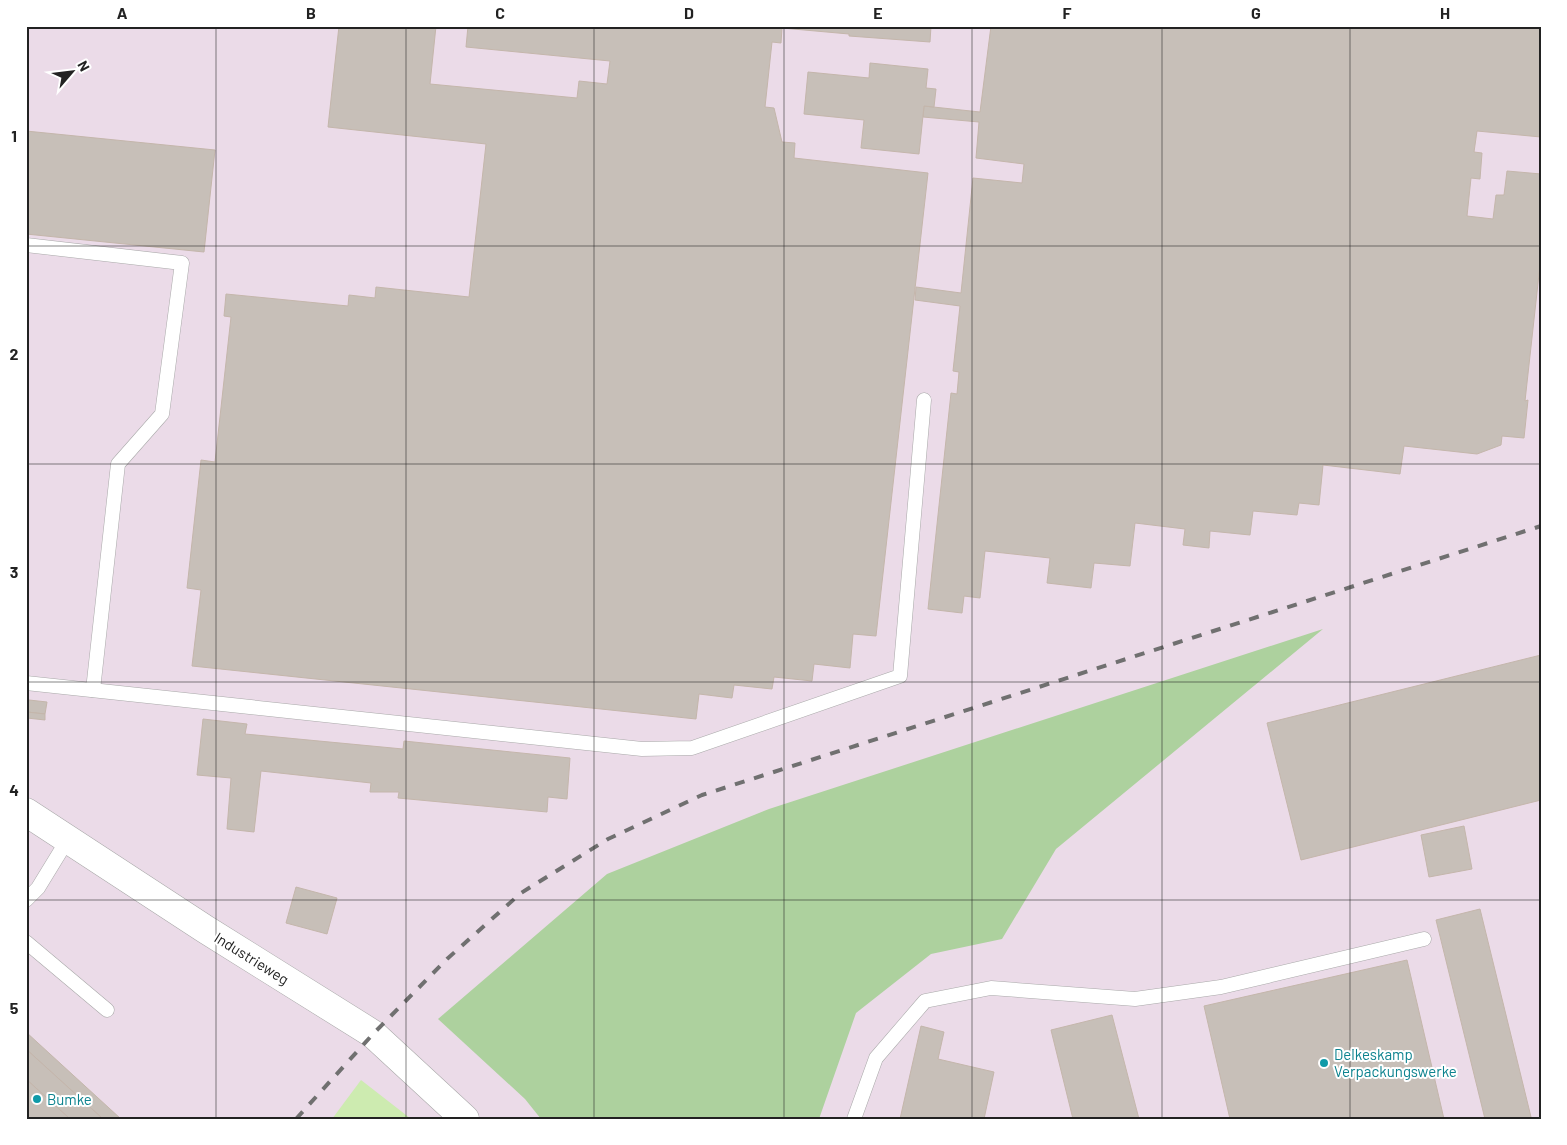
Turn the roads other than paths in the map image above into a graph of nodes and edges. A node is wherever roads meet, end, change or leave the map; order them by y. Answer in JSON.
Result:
{"nodes":[{"id":1,"x":26,"y":246,"type":"edge"},
{"id":2,"x":924,"y":400,"type":"dead end"},
{"id":3,"x":26,"y":683,"type":"edge"},
{"id":4,"x":93,"y":690,"type":"junction"},
{"id":5,"x":26,"y":812,"type":"edge"},
{"id":6,"x":68,"y":839,"type":"junction"},
{"id":7,"x":26,"y":900,"type":"edge"},
{"id":8,"x":1424,"y":939,"type":"dead end"},
{"id":9,"x":26,"y":942,"type":"edge"},
{"id":10,"x":106,"y":1010,"type":"dead end"},
{"id":11,"x":465,"y":1119,"type":"edge"},
{"id":12,"x":854,"y":1119,"type":"edge"}],
"edges":[{"from":1,"to":4,"type":"lane"},
{"from":2,"to":4,"type":"lane"},
{"from":3,"to":4,"type":"lane"},
{"from":5,"to":6,"type":"street","name":"Industrieweg"},
{"from":6,"to":7,"type":"lane"},
{"from":6,"to":11,"type":"street","name":"Industrieweg"},
{"from":8,"to":12,"type":"lane"},
{"from":9,"to":10,"type":"lane"}]}
